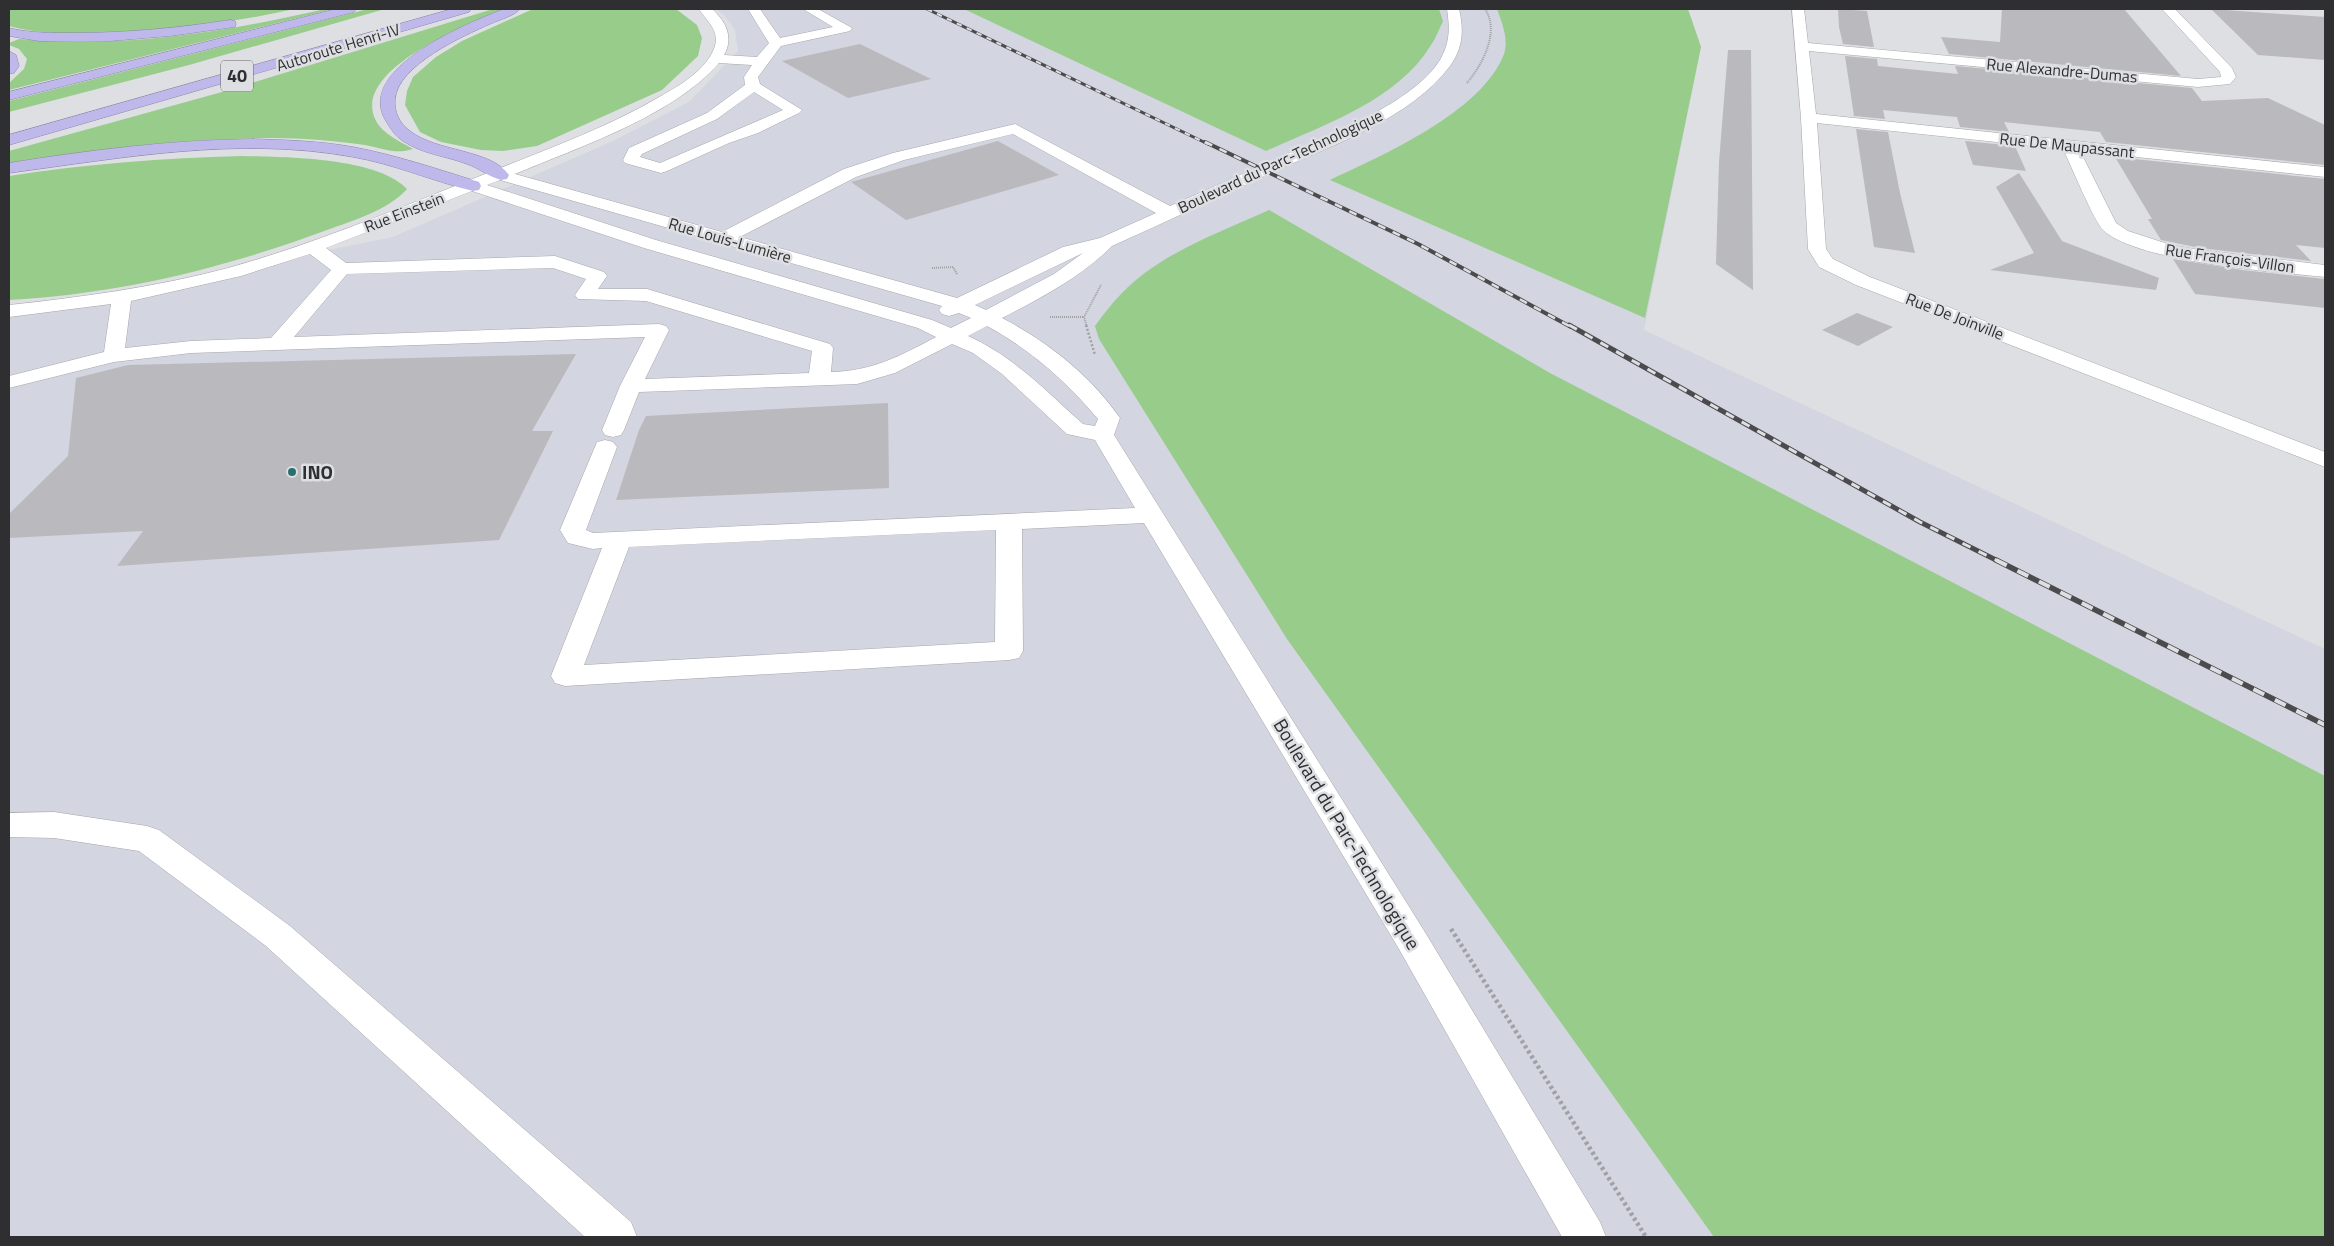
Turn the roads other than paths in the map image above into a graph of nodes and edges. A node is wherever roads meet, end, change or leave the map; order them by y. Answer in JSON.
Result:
{"nodes":[{"id":1,"x":307,"y":9,"type":"edge"},
{"id":2,"x":350,"y":9,"type":"edge"},
{"id":3,"x":465,"y":9,"type":"edge"},
{"id":4,"x":514,"y":9,"type":"edge"},
{"id":5,"x":705,"y":9,"type":"edge"},
{"id":6,"x":754,"y":9,"type":"edge"},
{"id":7,"x":809,"y":9,"type":"edge"},
{"id":8,"x":1453,"y":9,"type":"edge"},
{"id":9,"x":1798,"y":9,"type":"edge"},
{"id":10,"x":2168,"y":9,"type":"edge"},
{"id":11,"x":9,"y":32,"type":"edge"},
{"id":12,"x":776,"y":43,"type":"junction"},
{"id":13,"x":1802,"y":46,"type":"junction"},
{"id":14,"x":9,"y":55,"type":"edge"},
{"id":15,"x":715,"y":59,"type":"junction"},
{"id":16,"x":761,"y":61,"type":"junction"},
{"id":17,"x":9,"y":70,"type":"edge"},
{"id":18,"x":753,"y":86,"type":"junction"},
{"id":19,"x":12,"y":95,"type":"edge"},
{"id":20,"x":1809,"y":118,"type":"junction"},
{"id":21,"x":9,"y":140,"type":"edge"},
{"id":22,"x":2069,"y":146,"type":"junction"},
{"id":23,"x":9,"y":168,"type":"edge"},
{"id":24,"x":2325,"y":172,"type":"edge"},
{"id":25,"x":501,"y":175,"type":"junction"},
{"id":26,"x":473,"y":186,"type":"junction"},
{"id":27,"x":1168,"y":212,"type":"junction"},
{"id":28,"x":724,"y":238,"type":"junction"},
{"id":29,"x":1106,"y":242,"type":"junction"},
{"id":30,"x":312,"y":246,"type":"junction"},
{"id":31,"x":342,"y":269,"type":"junction"},
{"id":32,"x":2325,"y":270,"type":"edge"},
{"id":33,"x":122,"y":296,"type":"junction"},
{"id":34,"x":959,"y":305,"type":"junction"},
{"id":35,"x":689,"y":306,"type":"junction"},
{"id":36,"x":9,"y":311,"type":"edge"},
{"id":37,"x":988,"y":317,"type":"junction"},
{"id":38,"x":925,"y":324,"type":"junction"},
{"id":39,"x":659,"y":330,"type":"junction"},
{"id":40,"x":954,"y":335,"type":"junction"},
{"id":41,"x":277,"y":344,"type":"junction"},
{"id":42,"x":114,"y":356,"type":"junction"},
{"id":43,"x":819,"y":380,"type":"junction"},
{"id":44,"x":9,"y":382,"type":"edge"},
{"id":45,"x":631,"y":386,"type":"junction"},
{"id":46,"x":1103,"y":435,"type":"junction"},
{"id":47,"x":2325,"y":460,"type":"edge"},
{"id":48,"x":1152,"y":515,"type":"junction"},
{"id":49,"x":1009,"y":521,"type":"junction"},
{"id":50,"x":619,"y":539,"type":"junction"},
{"id":51,"x":9,"y":825,"type":"edge"},
{"id":52,"x":616,"y":1237,"type":"edge"},
{"id":53,"x":1585,"y":1237,"type":"edge"}],
"edges":[{"from":1,"to":11,"type":"highway"},
{"from":2,"to":19,"type":"highway","number":"40"},
{"from":3,"to":21,"type":"highway","name":"Autoroute Henri-IV","number":"40"},
{"from":4,"to":25,"type":"highway"},
{"from":5,"to":15,"type":"street","name":"Rue Einstein"},
{"from":6,"to":12,"type":"street"},
{"from":7,"to":12,"type":"street"},
{"from":8,"to":27,"type":"street","name":"Boulevard du Parc-Technologique"},
{"from":9,"to":13,"type":"street","name":"Rue De Joinville"},
{"from":10,"to":13,"type":"street","name":"Rue Alexandre-Dumas"},
{"from":12,"to":16,"type":"street"},
{"from":13,"to":20,"type":"street","name":"Rue De Joinville"},
{"from":14,"to":17,"type":"highway"},
{"from":15,"to":16,"type":"street"},
{"from":15,"to":25,"type":"street","name":"Rue Einstein"},
{"from":16,"to":18,"type":"street"},
{"from":18,"to":18,"type":"street"},
{"from":20,"to":22,"type":"street","name":"Rue De Maupassant"},
{"from":20,"to":47,"type":"street","name":"Rue De Joinville"},
{"from":22,"to":24,"type":"street","name":"Rue De Maupassant"},
{"from":22,"to":32,"type":"street","name":"Rue François-Villon"},
{"from":23,"to":26,"type":"highway"},
{"from":25,"to":26,"type":"street","name":"Rue Einstein"},
{"from":25,"to":28,"type":"street","name":"Rue Louis-Lumière"},
{"from":26,"to":30,"type":"street","name":"Rue Einstein"},
{"from":26,"to":38,"type":"street","name":"Rue Louis-Lumière"},
{"from":27,"to":28,"type":"street"},
{"from":27,"to":29,"type":"street","name":"Boulevard du Parc-Technologique"},
{"from":28,"to":34,"type":"street","name":"Rue Louis-Lumière"},
{"from":29,"to":34,"type":"street","name":"Boulevard du Parc-Technologique"},
{"from":29,"to":37,"type":"street","name":"Boulevard du Parc-Technologique"},
{"from":30,"to":31,"type":"street"},
{"from":30,"to":33,"type":"street","name":"Rue Einstein"},
{"from":31,"to":35,"type":"street"},
{"from":31,"to":41,"type":"street"},
{"from":33,"to":36,"type":"street","name":"Rue Einstein"},
{"from":33,"to":42,"type":"street"},
{"from":34,"to":37,"type":"street"},
{"from":34,"to":38,"type":"street","name":"Boulevard du Parc-Technologique"},
{"from":35,"to":39,"type":"street"},
{"from":35,"to":43,"type":"street"},
{"from":37,"to":40,"type":"street","name":"Boulevard du Parc-Technologique"},
{"from":37,"to":46,"type":"street"},
{"from":38,"to":40,"type":"street"},
{"from":39,"to":41,"type":"street"},
{"from":39,"to":45,"type":"street"},
{"from":40,"to":43,"type":"street","name":"Boulevard du Parc-Technologique"},
{"from":40,"to":46,"type":"street"},
{"from":41,"to":42,"type":"street"},
{"from":42,"to":44,"type":"street"},
{"from":43,"to":45,"type":"street","name":"Boulevard du Parc-Technologique"},
{"from":45,"to":50,"type":"street"},
{"from":46,"to":48,"type":"street","name":"Boulevard du Parc-Technologique"},
{"from":48,"to":49,"type":"street"},
{"from":48,"to":53,"type":"street","name":"Boulevard du Parc-Technologique"},
{"from":49,"to":50,"type":"street"},
{"from":49,"to":50,"type":"street"},
{"from":51,"to":52,"type":"street"}]}
